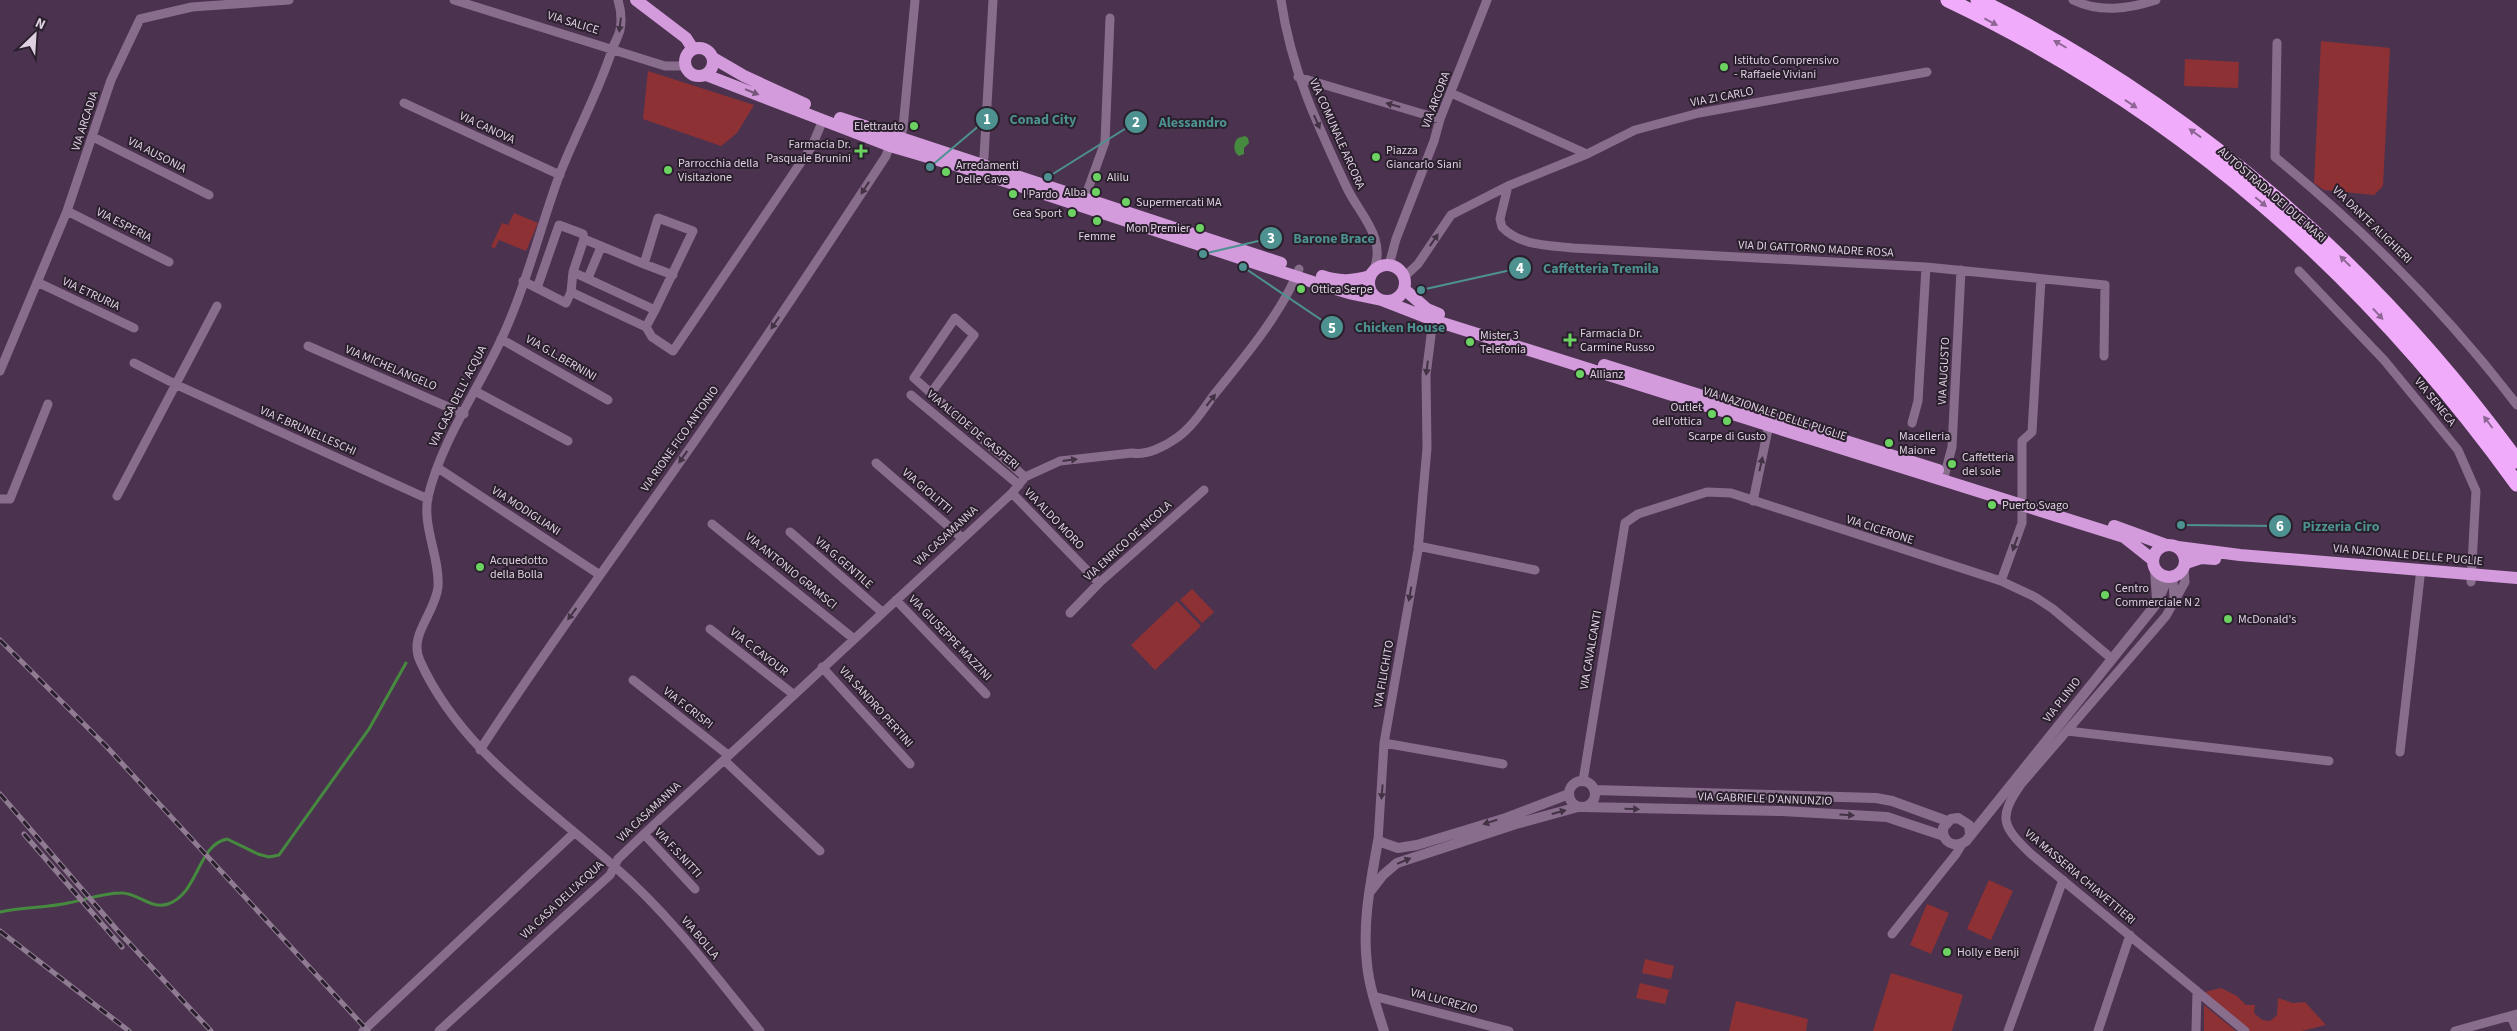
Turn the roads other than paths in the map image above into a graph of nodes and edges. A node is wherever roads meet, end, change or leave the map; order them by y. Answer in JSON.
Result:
{"nodes":[{"id":1,"x":289,"y":0,"type":"edge"},
{"id":2,"x":454,"y":0,"type":"edge"},
{"id":3,"x":618,"y":0,"type":"edge"},
{"id":4,"x":636,"y":0,"type":"edge"},
{"id":5,"x":915,"y":0,"type":"edge"},
{"id":6,"x":993,"y":0,"type":"edge"},
{"id":7,"x":1281,"y":0,"type":"edge"},
{"id":8,"x":1487,"y":0,"type":"edge"},
{"id":9,"x":1948,"y":0,"type":"edge"},
{"id":10,"x":1978,"y":0,"type":"edge"},
{"id":11,"x":2072,"y":0,"type":"edge"},
{"id":12,"x":2156,"y":0,"type":"edge"},
{"id":13,"x":1110,"y":18,"type":"dead end"},
{"id":14,"x":2277,"y":43,"type":"dead end"},
{"id":15,"x":612,"y":48,"type":"junction"},
{"id":16,"x":693,"y":49,"type":"junction"},
{"id":17,"x":714,"y":58,"type":"junction"},
{"id":18,"x":685,"y":66,"type":"junction"},
{"id":19,"x":1927,"y":72,"type":"dead end"},
{"id":20,"x":706,"y":75,"type":"junction"},
{"id":21,"x":1298,"y":77,"type":"junction"},
{"id":22,"x":1451,"y":93,"type":"junction"},
{"id":23,"x":404,"y":103,"type":"dead end"},
{"id":24,"x":1440,"y":118,"type":"junction"},
{"id":25,"x":823,"y":120,"type":"junction"},
{"id":26,"x":93,"y":137,"type":"junction"},
{"id":27,"x":895,"y":142,"type":"junction"},
{"id":28,"x":1587,"y":154,"type":"junction"},
{"id":29,"x":981,"y":169,"type":"junction"},
{"id":30,"x":560,"y":175,"type":"junction"},
{"id":31,"x":1508,"y":186,"type":"junction"},
{"id":32,"x":209,"y":195,"type":"dead end"},
{"id":33,"x":1083,"y":204,"type":"junction"},
{"id":34,"x":67,"y":211,"type":"junction"},
{"id":35,"x":584,"y":239,"type":"junction"},
{"id":36,"x":601,"y":247,"type":"junction"},
{"id":37,"x":169,"y":262,"type":"dead end"},
{"id":38,"x":644,"y":264,"type":"junction"},
{"id":39,"x":1389,"y":266,"type":"junction"},
{"id":40,"x":1926,"y":267,"type":"junction"},
{"id":41,"x":1962,"y":270,"type":"junction"},
{"id":42,"x":2299,"y":271,"type":"dead end"},
{"id":43,"x":573,"y":272,"type":"junction"},
{"id":44,"x":1298,"y":273,"type":"junction"},
{"id":45,"x":1371,"y":274,"type":"junction"},
{"id":46,"x":673,"y":275,"type":"junction"},
{"id":47,"x":588,"y":278,"type":"junction"},
{"id":48,"x":2042,"y":279,"type":"junction"},
{"id":49,"x":523,"y":281,"type":"junction"},
{"id":50,"x":37,"y":282,"type":"junction"},
{"id":51,"x":1404,"y":283,"type":"junction"},
{"id":52,"x":537,"y":288,"type":"junction"},
{"id":53,"x":571,"y":292,"type":"junction"},
{"id":54,"x":1381,"y":300,"type":"junction"},
{"id":55,"x":217,"y":306,"type":"dead end"},
{"id":56,"x":655,"y":310,"type":"junction"},
{"id":57,"x":1434,"y":316,"type":"junction"},
{"id":58,"x":134,"y":328,"type":"dead end"},
{"id":59,"x":646,"y":328,"type":"junction"},
{"id":60,"x":501,"y":339,"type":"junction"},
{"id":61,"x":308,"y":346,"type":"dead end"},
{"id":62,"x":2104,"y":356,"type":"dead end"},
{"id":63,"x":134,"y":363,"type":"dead end"},
{"id":64,"x":0,"y":371,"type":"edge"},
{"id":65,"x":177,"y":385,"type":"junction"},
{"id":66,"x":475,"y":391,"type":"junction"},
{"id":67,"x":931,"y":393,"type":"junction"},
{"id":68,"x":911,"y":395,"type":"dead end"},
{"id":69,"x":608,"y":400,"type":"dead end"},
{"id":70,"x":48,"y":404,"type":"dead end"},
{"id":71,"x":2517,"y":405,"type":"edge"},
{"id":72,"x":464,"y":414,"type":"junction"},
{"id":73,"x":1770,"y":422,"type":"junction"},
{"id":74,"x":1912,"y":423,"type":"dead end"},
{"id":75,"x":568,"y":441,"type":"dead end"},
{"id":76,"x":2517,"y":461,"type":"edge"},
{"id":77,"x":876,"y":463,"type":"dead end"},
{"id":78,"x":438,"y":468,"type":"junction"},
{"id":79,"x":1025,"y":477,"type":"junction"},
{"id":80,"x":1944,"y":477,"type":"junction"},
{"id":81,"x":2517,"y":484,"type":"edge"},
{"id":82,"x":1019,"y":485,"type":"junction"},
{"id":83,"x":1204,"y":490,"type":"dead end"},
{"id":84,"x":1012,"y":493,"type":"junction"},
{"id":85,"x":117,"y":496,"type":"dead end"},
{"id":86,"x":0,"y":499,"type":"edge"},
{"id":87,"x":428,"y":500,"type":"junction"},
{"id":88,"x":1752,"y":501,"type":"junction"},
{"id":89,"x":2023,"y":501,"type":"junction"},
{"id":90,"x":1625,"y":523,"type":"joint"},
{"id":91,"x":712,"y":524,"type":"dead end"},
{"id":92,"x":790,"y":532,"type":"dead end"},
{"id":93,"x":962,"y":538,"type":"junction"},
{"id":94,"x":1418,"y":546,"type":"junction"},
{"id":95,"x":2172,"y":546,"type":"junction"},
{"id":96,"x":2154,"y":564,"type":"junction"},
{"id":97,"x":2185,"y":565,"type":"junction"},
{"id":98,"x":1535,"y":570,"type":"dead end"},
{"id":99,"x":600,"y":574,"type":"junction"},
{"id":100,"x":2171,"y":577,"type":"junction"},
{"id":101,"x":2420,"y":577,"type":"junction"},
{"id":102,"x":2471,"y":578,"type":"junction"},
{"id":103,"x":2517,"y":578,"type":"edge"},
{"id":104,"x":2001,"y":581,"type":"junction"},
{"id":105,"x":1099,"y":583,"type":"junction"},
{"id":106,"x":2517,"y":586,"type":"edge"},
{"id":107,"x":896,"y":600,"type":"junction"},
{"id":108,"x":2174,"y":601,"type":"junction"},
{"id":109,"x":2157,"y":603,"type":"junction"},
{"id":110,"x":882,"y":612,"type":"junction"},
{"id":111,"x":1070,"y":613,"type":"dead end"},
{"id":112,"x":710,"y":630,"type":"dead end"},
{"id":113,"x":854,"y":639,"type":"junction"},
{"id":114,"x":2111,"y":658,"type":"junction"},
{"id":115,"x":822,"y":667,"type":"junction"},
{"id":116,"x":633,"y":680,"type":"dead end"},
{"id":117,"x":793,"y":694,"type":"junction"},
{"id":118,"x":986,"y":694,"type":"dead end"},
{"id":119,"x":2067,"y":731,"type":"junction"},
{"id":120,"x":1384,"y":743,"type":"junction"},
{"id":121,"x":480,"y":750,"type":"junction"},
{"id":122,"x":2400,"y":752,"type":"dead end"},
{"id":123,"x":726,"y":758,"type":"junction"},
{"id":124,"x":2328,"y":761,"type":"dead end"},
{"id":125,"x":910,"y":764,"type":"dead end"},
{"id":126,"x":1503,"y":764,"type":"dead end"},
{"id":127,"x":1583,"y":781,"type":"junction"},
{"id":128,"x":1594,"y":790,"type":"junction"},
{"id":129,"x":1569,"y":794,"type":"junction"},
{"id":130,"x":1581,"y":807,"type":"junction"},
{"id":131,"x":1988,"y":813,"type":"junction"},
{"id":132,"x":1947,"y":821,"type":"junction"},
{"id":133,"x":1966,"y":821,"type":"junction"},
{"id":134,"x":574,"y":833,"type":"junction"},
{"id":135,"x":644,"y":834,"type":"junction"},
{"id":136,"x":1970,"y":834,"type":"junction"},
{"id":137,"x":1944,"y":836,"type":"junction"},
{"id":138,"x":1378,"y":841,"type":"junction"},
{"id":139,"x":1962,"y":844,"type":"junction"},
{"id":140,"x":820,"y":851,"type":"dead end"},
{"id":141,"x":615,"y":867,"type":"junction"},
{"id":142,"x":2064,"y":880,"type":"junction"},
{"id":143,"x":695,"y":889,"type":"dead end"},
{"id":144,"x":1368,"y":893,"type":"junction"},
{"id":145,"x":1892,"y":934,"type":"dead end"},
{"id":146,"x":2130,"y":935,"type":"junction"},
{"id":147,"x":2197,"y":991,"type":"junction"},
{"id":148,"x":1373,"y":996,"type":"junction"},
{"id":149,"x":2514,"y":1015,"type":"edge"},
{"id":150,"x":2517,"y":1030,"type":"edge"},
{"id":151,"x":363,"y":1031,"type":"edge"},
{"id":152,"x":438,"y":1031,"type":"edge"},
{"id":153,"x":760,"y":1031,"type":"edge"},
{"id":154,"x":1384,"y":1031,"type":"edge"},
{"id":155,"x":1509,"y":1031,"type":"edge"},
{"id":156,"x":2008,"y":1031,"type":"edge"},
{"id":157,"x":2098,"y":1031,"type":"edge"},
{"id":158,"x":2196,"y":1031,"type":"edge"},
{"id":159,"x":2245,"y":1031,"type":"edge"},
{"id":160,"x":2455,"y":1031,"type":"edge"}],
"edges":[{"from":1,"to":26,"type":"street","name":"VIA ARCADIA"},
{"from":2,"to":15,"type":"street","name":"VIA SALICE"},
{"from":3,"to":15,"type":"street","name":"VIA CASA DELL' ACQUA","one_way":true},
{"from":4,"to":16,"type":"main road"},
{"from":5,"to":27,"type":"street"},
{"from":6,"to":29,"type":"street"},
{"from":7,"to":21,"type":"street","name":"VIA COMUNALE ARCORA"},
{"from":8,"to":22,"type":"street","name":"VIA ARCORA"},
{"from":9,"to":81,"type":"highway","name":"AUTOSTRADA DEI DUE MARI","one_way":true},
{"from":76,"to":10,"type":"highway","name":"AUTOSTRADA DEI DUE MARI","one_way":true},
{"from":11,"to":12,"type":"street"},
{"from":13,"to":33,"type":"street"},
{"from":14,"to":71,"type":"street","name":"VIA DANTE ALIGHIERI"},
{"from":15,"to":18,"type":"street","name":"VIA SALICE"},
{"from":15,"to":30,"type":"street","name":"VIA CASA DELL' ACQUA"},
{"from":16,"to":17,"type":"main road"},
{"from":16,"to":18,"type":"main road"},
{"from":17,"to":20,"type":"main road"},
{"from":17,"to":27,"type":"main road","name":"VIA NAZIONALE DELLE PUGLIE"},
{"from":18,"to":20,"type":"main road"},
{"from":19,"to":28,"type":"street","name":"VIA ZI CARLO"},
{"from":20,"to":25,"type":"main road","name":"VIA NAZIONALE DELLE PUGLIE","one_way":true},
{"from":24,"to":21,"type":"street","one_way":true},
{"from":21,"to":45,"type":"street","name":"VIA COMUNALE ARCORA","one_way":true},
{"from":22,"to":24,"type":"street","name":"VIA ARCORA"},
{"from":22,"to":28,"type":"street"},
{"from":23,"to":30,"type":"street","name":"VIA CANOVA"},
{"from":24,"to":39,"type":"street","name":"VIA ARCORA"},
{"from":25,"to":27,"type":"main road","name":"VIA NAZIONALE DELLE PUGLIE"},
{"from":25,"to":59,"type":"street"},
{"from":26,"to":32,"type":"street","name":"VIA AUSONIA"},
{"from":26,"to":34,"type":"street","name":"VIA ARCADIA"},
{"from":27,"to":29,"type":"main road","name":"VIA NAZIONALE DELLE PUGLIE"},
{"from":27,"to":99,"type":"street","name":"VIA RIONE FICO ANTONIO","one_way":true},
{"from":28,"to":31,"type":"street","name":"VIA ZI CARLO"},
{"from":29,"to":33,"type":"main road","name":"VIA NAZIONALE DELLE PUGLIE"},
{"from":30,"to":49,"type":"street","name":"VIA CASA DELL' ACQUA"},
{"from":31,"to":40,"type":"street","name":"VIA DI GATTORNO MADRE ROSA"},
{"from":51,"to":31,"type":"street","name":"VIA ZI CARLO","one_way":true},
{"from":33,"to":44,"type":"main road","name":"VIA NAZIONALE DELLE PUGLIE"},
{"from":34,"to":37,"type":"street","name":"VIA ESPERIA"},
{"from":34,"to":50,"type":"street","name":"VIA ARCADIA"},
{"from":35,"to":36,"type":"street"},
{"from":35,"to":43,"type":"street"},
{"from":35,"to":52,"type":"street"},
{"from":36,"to":38,"type":"street"},
{"from":36,"to":47,"type":"street"},
{"from":38,"to":46,"type":"street"},
{"from":38,"to":46,"type":"street"},
{"from":39,"to":45,"type":"main road"},
{"from":39,"to":51,"type":"main road"},
{"from":40,"to":41,"type":"street","name":"VIA DI GATTORNO MADRE ROSA"},
{"from":40,"to":74,"type":"street"},
{"from":41,"to":48,"type":"street","name":"VIA DI GATTORNO MADRE ROSA"},
{"from":41,"to":80,"type":"street","name":"VIA AUGUSTO"},
{"from":42,"to":102,"type":"street","name":"VIA SENECA"},
{"from":43,"to":47,"type":"street"},
{"from":43,"to":53,"type":"street"},
{"from":44,"to":45,"type":"main road","name":"VIA NAZIONALE DELLE PUGLIE"},
{"from":44,"to":54,"type":"main road","name":"VIA NAZIONALE DELLE PUGLIE"},
{"from":79,"to":44,"type":"street","name":"VIA CASAMANNA","one_way":true},
{"from":45,"to":54,"type":"main road"},
{"from":46,"to":56,"type":"street"},
{"from":47,"to":56,"type":"street"},
{"from":48,"to":62,"type":"street","name":"VIA DI GATTORNO MADRE ROSA"},
{"from":48,"to":89,"type":"street"},
{"from":49,"to":52,"type":"street"},
{"from":49,"to":60,"type":"street","name":"VIA CASA DELL' ACQUA"},
{"from":50,"to":58,"type":"street","name":"VIA ETRURIA"},
{"from":50,"to":64,"type":"street","name":"VIA ARCADIA"},
{"from":51,"to":54,"type":"main road"},
{"from":51,"to":57,"type":"main road","name":"VIA NAZIONALE DELLE PUGLIE"},
{"from":52,"to":53,"type":"street"},
{"from":53,"to":59,"type":"street"},
{"from":54,"to":57,"type":"main road","name":"VIA NAZIONALE DELLE PUGLIE"},
{"from":55,"to":65,"type":"street"},
{"from":56,"to":59,"type":"street"},
{"from":57,"to":73,"type":"main road","name":"VIA NAZIONALE DELLE PUGLIE"},
{"from":57,"to":94,"type":"street","name":"VIA FILICHITO","one_way":true},
{"from":60,"to":66,"type":"street","name":"VIA CASA DELL' ACQUA"},
{"from":60,"to":69,"type":"street","name":"VIA G.L.BERNINI"},
{"from":61,"to":72,"type":"street","name":"VIA MICHELANGELO"},
{"from":63,"to":65,"type":"street","name":"VIA F.BRUNELLESCHI"},
{"from":65,"to":85,"type":"street"},
{"from":65,"to":87,"type":"street","name":"VIA F.BRUNELLESCHI"},
{"from":66,"to":72,"type":"street","name":"VIA CASA DELL' ACQUA"},
{"from":66,"to":75,"type":"street"},
{"from":67,"to":67,"type":"street"},
{"from":67,"to":79,"type":"street"},
{"from":68,"to":82,"type":"street","name":"VIA ALCIDE DE GASPERI"},
{"from":70,"to":86,"type":"street"},
{"from":72,"to":78,"type":"street","name":"VIA CASA DELL' ACQUA"},
{"from":73,"to":80,"type":"main road","name":"VIA NAZIONALE DELLE PUGLIE"},
{"from":88,"to":73,"type":"street","one_way":true},
{"from":77,"to":93,"type":"street","name":"VIA GIOLITTI"},
{"from":78,"to":87,"type":"street","name":"VIA CASA DELL' ACQUA"},
{"from":78,"to":99,"type":"street","name":"VIA MODIGLIANI"},
{"from":79,"to":82,"type":"street","name":"VIA CASAMANNA"},
{"from":80,"to":89,"type":"main road","name":"VIA NAZIONALE DELLE PUGLIE"},
{"from":82,"to":84,"type":"street","name":"VIA CASAMANNA"},
{"from":83,"to":105,"type":"street","name":"VIA ENRICO DE NICOLA"},
{"from":84,"to":93,"type":"street","name":"VIA CASAMANNA"},
{"from":84,"to":105,"type":"street","name":"VIA ALDO MORO"},
{"from":87,"to":121,"type":"street","name":"VIA CASA DELL' ACQUA"},
{"from":88,"to":90,"type":"street","name":"VIA CICERONE"},
{"from":88,"to":104,"type":"street","name":"VIA CICERONE"},
{"from":89,"to":95,"type":"main road","name":"VIA NAZIONALE DELLE PUGLIE"},
{"from":89,"to":96,"type":"main road","name":"VIA NAZIONALE DELLE PUGLIE"},
{"from":89,"to":104,"type":"street","one_way":true},
{"from":90,"to":127,"type":"street","name":"VIA CAVALCANTI"},
{"from":91,"to":113,"type":"street","name":"VIA ANTONIO GRAMSCI"},
{"from":92,"to":110,"type":"street","name":"VIA G.GENTILE"},
{"from":93,"to":107,"type":"street","name":"VIA CASAMANNA"},
{"from":94,"to":98,"type":"street"},
{"from":94,"to":120,"type":"street","name":"VIA FILICHITO","one_way":true},
{"from":95,"to":96,"type":"main road"},
{"from":95,"to":97,"type":"main road"},
{"from":95,"to":102,"type":"main road","name":"VIA NAZIONALE DELLE PUGLIE"},
{"from":96,"to":100,"type":"main road"},
{"from":96,"to":109,"type":"street"},
{"from":97,"to":100,"type":"main road"},
{"from":97,"to":101,"type":"main road","name":"VIA NAZIONALE DELLE PUGLIE"},
{"from":97,"to":108,"type":"street"},
{"from":99,"to":121,"type":"street","name":"VIA RIONE FICO ANTONIO","one_way":true},
{"from":100,"to":108,"type":"street"},
{"from":100,"to":109,"type":"street","name":"VIA PLINIO"},
{"from":101,"to":102,"type":"main road","name":"VIA NAZIONALE DELLE PUGLIE"},
{"from":101,"to":122,"type":"street"},
{"from":102,"to":103,"type":"main road","name":"VIA NAZIONALE DELLE PUGLIE"},
{"from":102,"to":106,"type":"main road","name":"VIA NAZIONALE DELLE PUGLIE"},
{"from":104,"to":114,"type":"street","name":"VIA CICERONE"},
{"from":105,"to":111,"type":"street","name":"VIA ENRICO DE NICOLA"},
{"from":107,"to":110,"type":"street","name":"VIA CASAMANNA"},
{"from":107,"to":118,"type":"street","name":"VIA GIUSEPPE MAZZINI"},
{"from":108,"to":119,"type":"street","name":"VIA MASSERIA CHIAVETTIERI"},
{"from":109,"to":114,"type":"street","name":"VIA PLINIO"},
{"from":110,"to":113,"type":"street","name":"VIA CASAMANNA"},
{"from":112,"to":117,"type":"street","name":"VIA C.CAVOUR"},
{"from":113,"to":115,"type":"street","name":"VIA CASAMANNA"},
{"from":114,"to":131,"type":"street","name":"VIA PLINIO"},
{"from":115,"to":117,"type":"street","name":"VIA CASAMANNA"},
{"from":115,"to":125,"type":"street","name":"VIA SANDRO PERTINI"},
{"from":116,"to":123,"type":"street","name":"VIA F.CRISPI"},
{"from":117,"to":123,"type":"street","name":"VIA CASAMANNA"},
{"from":119,"to":124,"type":"street"},
{"from":119,"to":142,"type":"street","name":"VIA MASSERIA CHIAVETTIERI"},
{"from":120,"to":126,"type":"street"},
{"from":120,"to":138,"type":"street","name":"VIA FILICHITO","one_way":true},
{"from":121,"to":134,"type":"street","name":"VIA CASA DELL'ACQUA"},
{"from":123,"to":135,"type":"street","name":"VIA CASAMANNA"},
{"from":123,"to":140,"type":"street","name":"VIA F.CRISPI"},
{"from":127,"to":128,"type":"street"},
{"from":127,"to":129,"type":"street"},
{"from":128,"to":130,"type":"street"},
{"from":128,"to":132,"type":"street","name":"VIA GABRIELE D'ANNUNZIO"},
{"from":129,"to":130,"type":"street"},
{"from":129,"to":138,"type":"street","one_way":true},
{"from":130,"to":137,"type":"street","name":"VIA GABRIELE D'ANNUNZIO","one_way":true},
{"from":144,"to":130,"type":"street","name":"VIA GABRIELE D'ANNUNZIO","one_way":true},
{"from":131,"to":133,"type":"street"},
{"from":131,"to":136,"type":"street","name":"VIA PLINIO"},
{"from":132,"to":133,"type":"street"},
{"from":132,"to":137,"type":"street"},
{"from":133,"to":136,"type":"street"},
{"from":134,"to":141,"type":"street","name":"VIA CASA DELL'ACQUA"},
{"from":134,"to":151,"type":"street"},
{"from":135,"to":141,"type":"street","name":"VIA CASAMANNA"},
{"from":135,"to":143,"type":"street","name":"VIA F.S.NITTI"},
{"from":136,"to":139,"type":"street","name":"VIA PLINIO"},
{"from":137,"to":139,"type":"street"},
{"from":138,"to":144,"type":"street","name":"VIA FILICHITO"},
{"from":139,"to":145,"type":"street","name":"VIA PLINIO"},
{"from":141,"to":152,"type":"street","name":"VIA CASA DELL'ACQUA"},
{"from":141,"to":153,"type":"street","name":"VIA BOLLA"},
{"from":142,"to":146,"type":"street","name":"VIA MASSERIA CHIAVETTIERI"},
{"from":142,"to":156,"type":"street"},
{"from":144,"to":148,"type":"street","name":"VIA FILICHITO"},
{"from":146,"to":147,"type":"street","name":"VIA MASSERIA CHIAVETTIERI"},
{"from":146,"to":157,"type":"street"},
{"from":147,"to":158,"type":"street"},
{"from":147,"to":159,"type":"street","name":"VIA MASSERIA CHIAVETTIERI"},
{"from":148,"to":154,"type":"street","name":"VIA FILICHITO"},
{"from":148,"to":155,"type":"street","name":"VIA LUCREZIO"},
{"from":149,"to":150,"type":"street"},
{"from":149,"to":160,"type":"street"}]}
